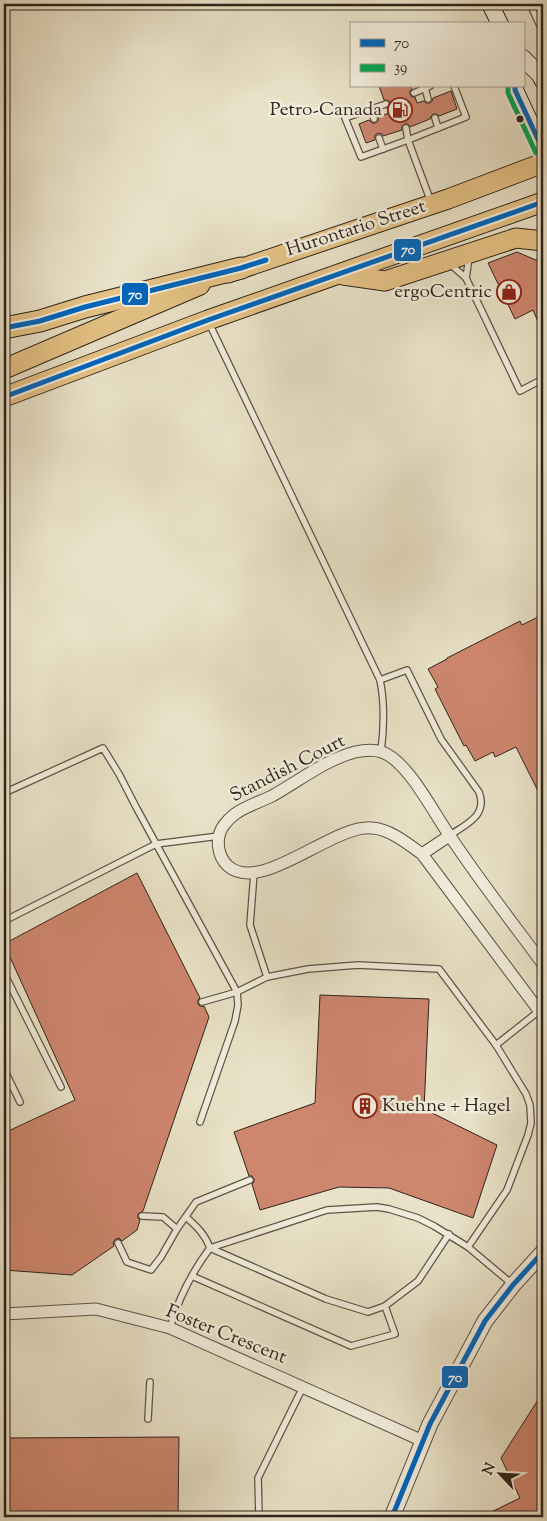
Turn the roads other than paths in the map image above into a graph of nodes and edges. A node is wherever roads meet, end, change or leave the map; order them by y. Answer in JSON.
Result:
{"nodes":[{"id":1,"x":490,"y":4,"type":"edge"},
{"id":2,"x":530,"y":4,"type":"edge"},
{"id":3,"x":499,"y":22,"type":"edge"},
{"id":4,"x":543,"y":32,"type":"edge"},
{"id":5,"x":524,"y":59,"type":"edge"},
{"id":6,"x":543,"y":81,"type":"edge"},
{"id":7,"x":425,"y":88,"type":"edge"},
{"id":8,"x":427,"y":88,"type":"edge"},
{"id":9,"x":455,"y":88,"type":"edge"},
{"id":10,"x":515,"y":88,"type":"edge"},
{"id":11,"x":414,"y":93,"type":"dead end"},
{"id":12,"x":428,"y":99,"type":"dead end"},
{"id":13,"x":386,"y":104,"type":"dead end"},
{"id":14,"x":370,"y":109,"type":"junction"},
{"id":15,"x":435,"y":118,"type":"dead end"},
{"id":16,"x":374,"y":119,"type":"dead end"},
{"id":17,"x":406,"y":128,"type":"dead end"},
{"id":18,"x":438,"y":128,"type":"junction"},
{"id":19,"x":379,"y":138,"type":"dead end"},
{"id":20,"x":408,"y":140,"type":"junction"},
{"id":21,"x":383,"y":149,"type":"junction"},
{"id":22,"x":543,"y":150,"type":"edge"},
{"id":23,"x":543,"y":163,"type":"edge"},
{"id":24,"x":543,"y":202,"type":"edge"},
{"id":25,"x":432,"y":204,"type":"junction"},
{"id":26,"x":543,"y":241,"type":"edge"},
{"id":27,"x":470,"y":253,"type":"junction"},
{"id":28,"x":448,"y":261,"type":"junction"},
{"id":29,"x":241,"y":268,"type":"junction"},
{"id":30,"x":339,"y":274,"type":"junction"},
{"id":31,"x":466,"y":278,"type":"junction"},
{"id":32,"x":208,"y":320,"type":"junction"},
{"id":33,"x":4,"y":328,"type":"edge"},
{"id":34,"x":4,"y":369,"type":"edge"},
{"id":35,"x":543,"y":379,"type":"edge"},
{"id":36,"x":4,"y":397,"type":"edge"},
{"id":37,"x":380,"y":680,"type":"junction"},
{"id":38,"x":381,"y":752,"type":"junction"},
{"id":39,"x":4,"y":794,"type":"edge"},
{"id":40,"x":219,"y":836,"type":"junction"},
{"id":41,"x":449,"y":836,"type":"junction"},
{"id":42,"x":156,"y":844,"type":"junction"},
{"id":43,"x":422,"y":854,"type":"junction"},
{"id":44,"x":254,"y":873,"type":"junction"},
{"id":45,"x":4,"y":921,"type":"edge"},
{"id":46,"x":543,"y":964,"type":"edge"},
{"id":47,"x":4,"y":973,"type":"edge"},
{"id":48,"x":267,"y":977,"type":"junction"},
{"id":49,"x":238,"y":992,"type":"junction"},
{"id":50,"x":202,"y":1002,"type":"dead end"},
{"id":51,"x":542,"y":1012,"type":"edge"},
{"id":52,"x":496,"y":1045,"type":"junction"},
{"id":53,"x":4,"y":1068,"type":"edge"},
{"id":54,"x":61,"y":1087,"type":"dead end"},
{"id":55,"x":20,"y":1102,"type":"dead end"},
{"id":56,"x":200,"y":1122,"type":"dead end"},
{"id":57,"x":250,"y":1180,"type":"dead end"},
{"id":58,"x":142,"y":1216,"type":"dead end"},
{"id":59,"x":186,"y":1217,"type":"junction"},
{"id":60,"x":177,"y":1229,"type":"junction"},
{"id":61,"x":449,"y":1234,"type":"junction"},
{"id":62,"x":118,"y":1243,"type":"dead end"},
{"id":63,"x":468,"y":1247,"type":"junction"},
{"id":64,"x":210,"y":1248,"type":"junction"},
{"id":65,"x":543,"y":1252,"type":"edge"},
{"id":66,"x":192,"y":1276,"type":"junction"},
{"id":67,"x":513,"y":1285,"type":"junction"},
{"id":68,"x":385,"y":1306,"type":"junction"},
{"id":69,"x":4,"y":1314,"type":"edge"},
{"id":70,"x":170,"y":1328,"type":"junction"},
{"id":71,"x":150,"y":1382,"type":"dead end"},
{"id":72,"x":304,"y":1386,"type":"junction"},
{"id":73,"x":148,"y":1419,"type":"dead end"},
{"id":74,"x":423,"y":1441,"type":"junction"},
{"id":75,"x":259,"y":1517,"type":"edge"},
{"id":76,"x":392,"y":1517,"type":"edge"}],
"edges":[{"from":1,"to":3,"type":"main road"},
{"from":2,"to":4,"type":"lane"},
{"from":5,"to":6,"type":"main road"},
{"from":7,"to":11,"type":"lane"},
{"from":8,"to":12,"type":"lane"},
{"from":9,"to":18,"type":"lane"},
{"from":10,"to":22,"type":"main road"},
{"from":13,"to":14,"type":"lane"},
{"from":14,"to":16,"type":"lane"},
{"from":14,"to":21,"type":"lane"},
{"from":15,"to":18,"type":"lane"},
{"from":17,"to":20,"type":"lane"},
{"from":18,"to":20,"type":"lane"},
{"from":19,"to":21,"type":"lane"},
{"from":20,"to":21,"type":"lane"},
{"from":20,"to":25,"type":"lane"},
{"from":23,"to":25,"type":"main road","name":"Hurontario Street"},
{"from":24,"to":30,"type":"main road","name":"Hurontario Street"},
{"from":25,"to":29,"type":"main road","name":"Hurontario Street"},
{"from":26,"to":27,"type":"main road"},
{"from":27,"to":28,"type":"main road"},
{"from":27,"to":31,"type":"lane"},
{"from":28,"to":30,"type":"main road"},
{"from":28,"to":31,"type":"lane"},
{"from":29,"to":33,"type":"highway"},
{"from":29,"to":34,"type":"main road","name":"Hurontario Street"},
{"from":30,"to":32,"type":"main road","name":"Hurontario Street"},
{"from":31,"to":35,"type":"lane"},
{"from":32,"to":36,"type":"main road","name":"Hurontario Street"},
{"from":32,"to":37,"type":"lane"},
{"from":37,"to":38,"type":"lane"},
{"from":37,"to":41,"type":"lane"},
{"from":38,"to":40,"type":"street","name":"Standish Court"},
{"from":38,"to":41,"type":"street"},
{"from":39,"to":42,"type":"lane"},
{"from":40,"to":42,"type":"lane"},
{"from":40,"to":44,"type":"street"},
{"from":41,"to":43,"type":"street"},
{"from":41,"to":46,"type":"street"},
{"from":42,"to":45,"type":"lane"},
{"from":42,"to":49,"type":"lane"},
{"from":43,"to":44,"type":"street"},
{"from":43,"to":51,"type":"street"},
{"from":44,"to":48,"type":"lane"},
{"from":47,"to":54,"type":"lane"},
{"from":48,"to":49,"type":"lane"},
{"from":48,"to":52,"type":"lane"},
{"from":49,"to":50,"type":"lane"},
{"from":49,"to":56,"type":"lane"},
{"from":51,"to":52,"type":"lane"},
{"from":52,"to":63,"type":"lane"},
{"from":53,"to":55,"type":"lane"},
{"from":57,"to":59,"type":"lane"},
{"from":58,"to":60,"type":"lane"},
{"from":59,"to":60,"type":"lane"},
{"from":59,"to":64,"type":"lane"},
{"from":60,"to":62,"type":"lane"},
{"from":61,"to":63,"type":"lane"},
{"from":61,"to":64,"type":"lane"},
{"from":61,"to":68,"type":"lane"},
{"from":63,"to":67,"type":"lane"},
{"from":64,"to":66,"type":"lane"},
{"from":64,"to":68,"type":"lane"},
{"from":65,"to":67,"type":"street"},
{"from":66,"to":68,"type":"lane"},
{"from":66,"to":70,"type":"lane"},
{"from":67,"to":74,"type":"street"},
{"from":69,"to":70,"type":"street","name":"Foster Crescent"},
{"from":70,"to":72,"type":"street","name":"Foster Crescent"},
{"from":71,"to":73,"type":"lane"},
{"from":72,"to":74,"type":"street","name":"Foster Crescent"},
{"from":72,"to":75,"type":"lane"},
{"from":74,"to":76,"type":"street"}]}
